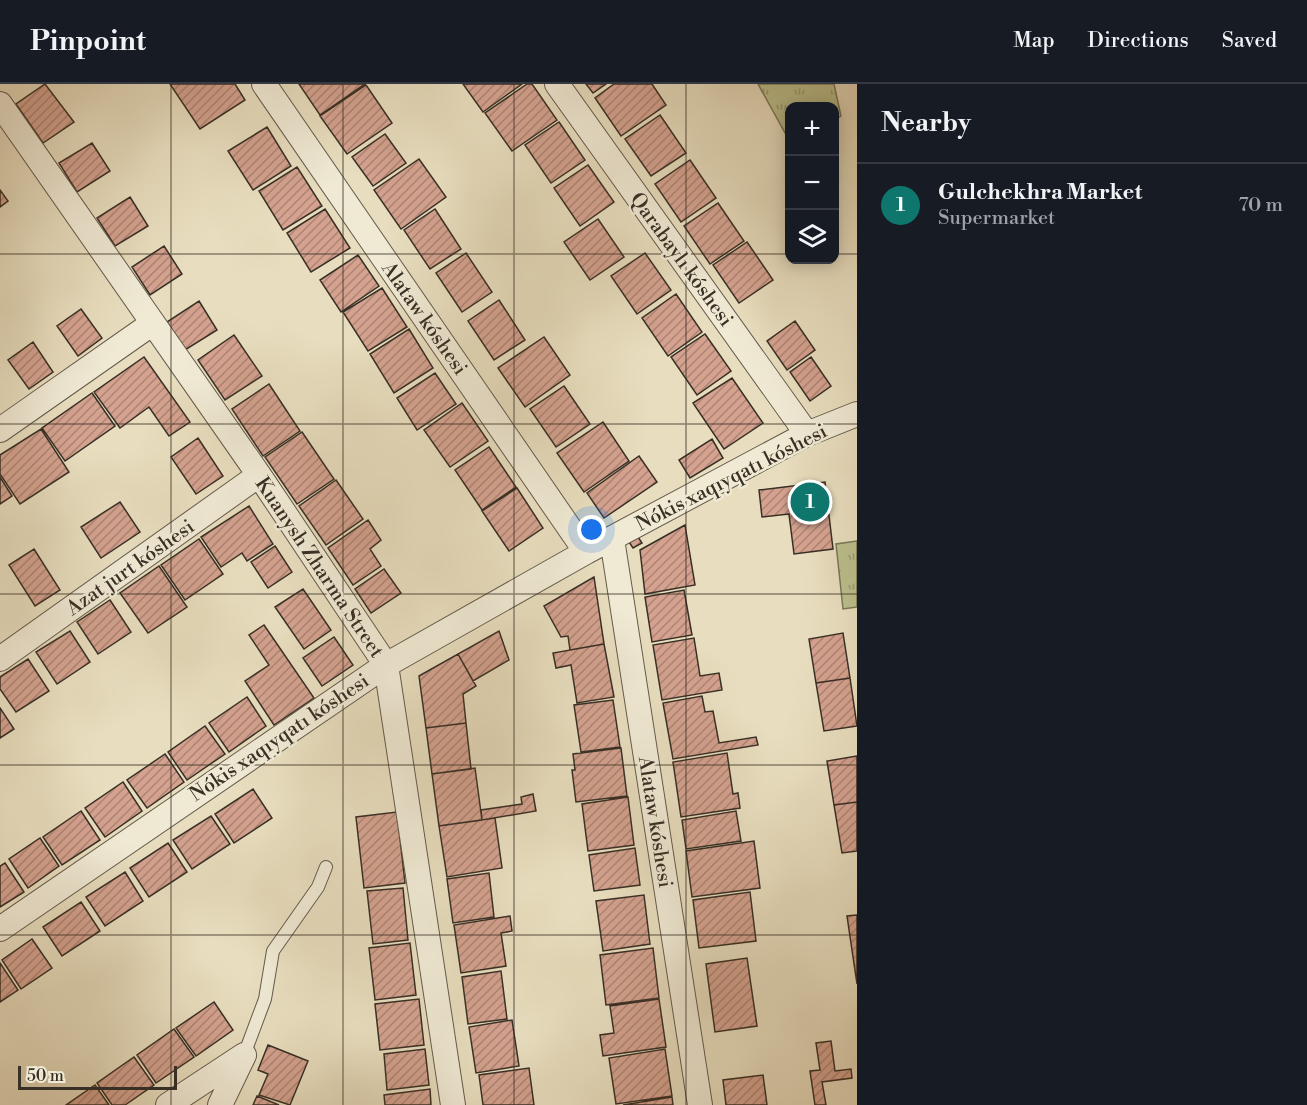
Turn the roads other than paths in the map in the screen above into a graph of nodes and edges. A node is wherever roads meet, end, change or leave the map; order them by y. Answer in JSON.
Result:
{"nodes":[{"id":1,"x":264,"y":84,"type":"edge"},
{"id":2,"x":557,"y":84,"type":"edge"},
{"id":3,"x":4,"y":117,"type":"edge"},
{"id":4,"x":153,"y":323,"type":"junction"},
{"id":5,"x":857,"y":414,"type":"edge"},
{"id":6,"x":0,"y":430,"type":"edge"},
{"id":7,"x":807,"y":434,"type":"junction"},
{"id":8,"x":259,"y":475,"type":"junction"},
{"id":9,"x":612,"y":539,"type":"junction"},
{"id":10,"x":586,"y":552,"type":"junction"},
{"id":11,"x":0,"y":659,"type":"edge"},
{"id":12,"x":386,"y":665,"type":"junction"},
{"id":13,"x":326,"y":867,"type":"dead end"},
{"id":14,"x":0,"y":929,"type":"edge"},
{"id":15,"x":244,"y":1055,"type":"junction"},
{"id":16,"x":168,"y":1105,"type":"edge"},
{"id":17,"x":220,"y":1105,"type":"edge"},
{"id":18,"x":453,"y":1105,"type":"edge"},
{"id":19,"x":700,"y":1105,"type":"edge"}],
"edges":[{"from":1,"to":10,"type":"street","name":"Alataw kóshesi"},
{"from":2,"to":7,"type":"street","name":"Qarabaylı kóshesi"},
{"from":3,"to":4,"type":"street","name":"Kuanysh Zharma Street"},
{"from":4,"to":6,"type":"street"},
{"from":4,"to":8,"type":"street","name":"Kuanysh Zharma Street"},
{"from":5,"to":7,"type":"street","name":"Nókis xaqıyqatı kóshesi"},
{"from":7,"to":9,"type":"street","name":"Nókis xaqıyqatı kóshesi"},
{"from":8,"to":11,"type":"street","name":"Azat jurt kóshesi"},
{"from":8,"to":12,"type":"street","name":"Kuanysh Zharma Street"},
{"from":9,"to":10,"type":"street","name":"Nókis xaqıyqatı kóshesi"},
{"from":9,"to":19,"type":"street","name":"Alataw kóshesi"},
{"from":10,"to":12,"type":"street","name":"Nókis xaqıyqatı kóshesi"},
{"from":12,"to":14,"type":"street","name":"Nókis xaqıyqatı kóshesi"},
{"from":12,"to":18,"type":"street","name":"Kuanysh Zharma Street"},
{"from":13,"to":15,"type":"lane"},
{"from":15,"to":16,"type":"street"},
{"from":15,"to":17,"type":"street"}]}
